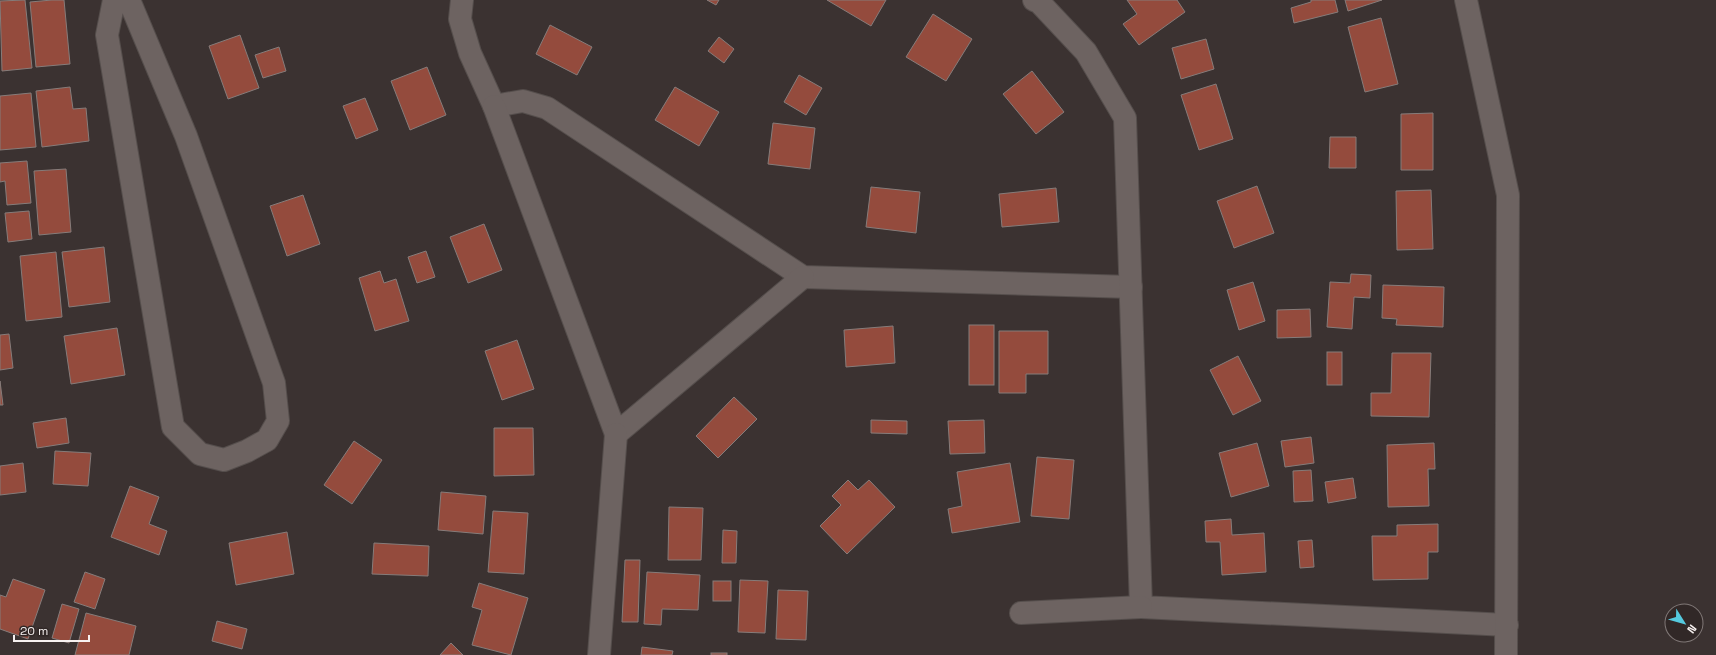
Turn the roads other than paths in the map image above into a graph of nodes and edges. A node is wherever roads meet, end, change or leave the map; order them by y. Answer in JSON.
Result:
{"nodes":[{"id":1,"x":114,"y":0,"type":"edge"},
{"id":2,"x":129,"y":0,"type":"edge"},
{"id":3,"x":462,"y":0,"type":"edge"},
{"id":4,"x":1034,"y":0,"type":"edge"},
{"id":5,"x":1466,"y":0,"type":"edge"},
{"id":6,"x":494,"y":106,"type":"junction"},
{"id":7,"x":803,"y":277,"type":"junction"},
{"id":8,"x":1131,"y":287,"type":"junction"},
{"id":9,"x":616,"y":434,"type":"junction"},
{"id":10,"x":1141,"y":607,"type":"junction"},
{"id":11,"x":1021,"y":613,"type":"dead end"},
{"id":12,"x":1506,"y":625,"type":"junction"},
{"id":13,"x":599,"y":655,"type":"edge"},
{"id":14,"x":1506,"y":655,"type":"edge"}],
"edges":[{"from":1,"to":2,"type":"street"},
{"from":3,"to":6,"type":"street"},
{"from":4,"to":8,"type":"street"},
{"from":5,"to":12,"type":"street"},
{"from":6,"to":7,"type":"street"},
{"from":6,"to":9,"type":"street"},
{"from":7,"to":8,"type":"street"},
{"from":7,"to":9,"type":"street"},
{"from":8,"to":10,"type":"street"},
{"from":9,"to":13,"type":"street"},
{"from":10,"to":11,"type":"street"},
{"from":10,"to":12,"type":"street"},
{"from":12,"to":14,"type":"street"}]}
